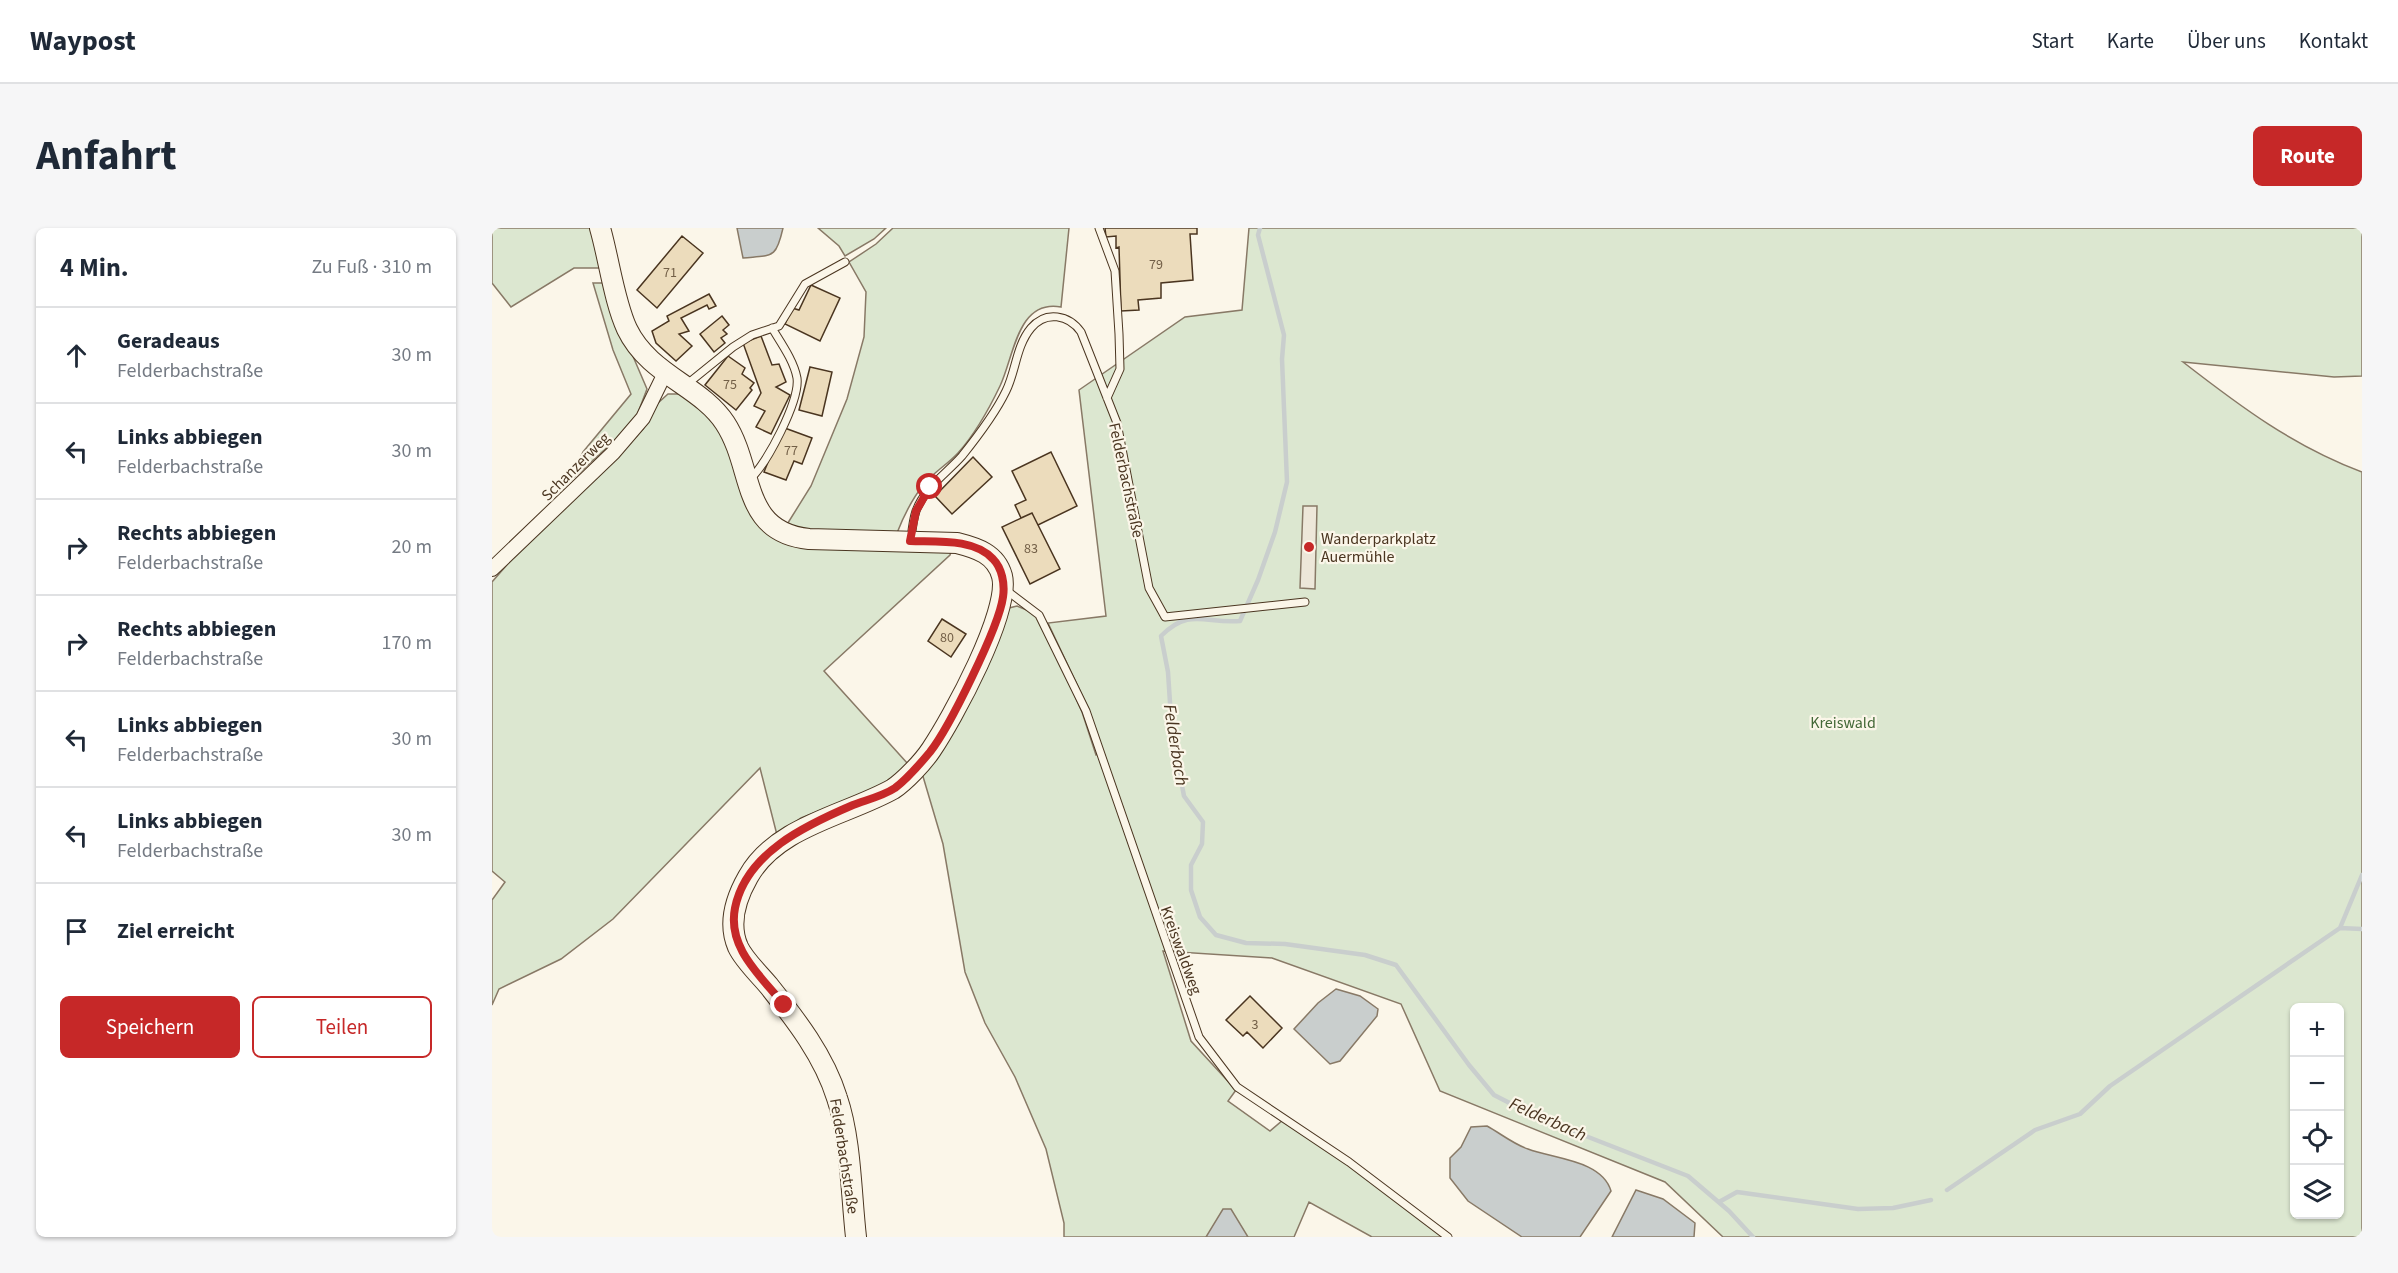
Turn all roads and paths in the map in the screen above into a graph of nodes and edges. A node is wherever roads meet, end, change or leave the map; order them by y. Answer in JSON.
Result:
{"nodes":[{"id":1,"x":600,"y":228,"type":"edge"},
{"id":2,"x":1099,"y":228,"type":"edge"},
{"id":3,"x":845,"y":262,"type":"dead end"},
{"id":4,"x":772,"y":328,"type":"junction"},
{"id":5,"x":665,"y":374,"type":"junction"},
{"id":6,"x":684,"y":386,"type":"junction"},
{"id":7,"x":1107,"y":398,"type":"junction"},
{"id":8,"x":748,"y":480,"type":"junction"},
{"id":9,"x":910,"y":541,"type":"junction"},
{"id":10,"x":492,"y":569,"type":"edge"},
{"id":11,"x":1003,"y":590,"type":"junction"},
{"id":12,"x":1305,"y":602,"type":"dead end"},
{"id":13,"x":856,"y":1237,"type":"edge"},
{"id":14,"x":1448,"y":1237,"type":"edge"}],
"edges":[{"from":1,"to":5,"type":"street"},
{"from":2,"to":7,"type":"lane"},
{"from":3,"to":4,"type":"lane"},
{"from":4,"to":6,"type":"lane"},
{"from":4,"to":8,"type":"lane"},
{"from":5,"to":6,"type":"street"},
{"from":5,"to":10,"type":"street","name":"Schanzerweg"},
{"from":6,"to":8,"type":"street"},
{"from":7,"to":9,"type":"lane","name":"Felderbachstraße"},
{"from":7,"to":12,"type":"lane","name":"Felderbachstraße"},
{"from":8,"to":9,"type":"street"},
{"from":9,"to":11,"type":"street"},
{"from":11,"to":13,"type":"street","name":"Felderbachstraße"},
{"from":11,"to":14,"type":"lane","name":"Kreiswaldweg"}]}
